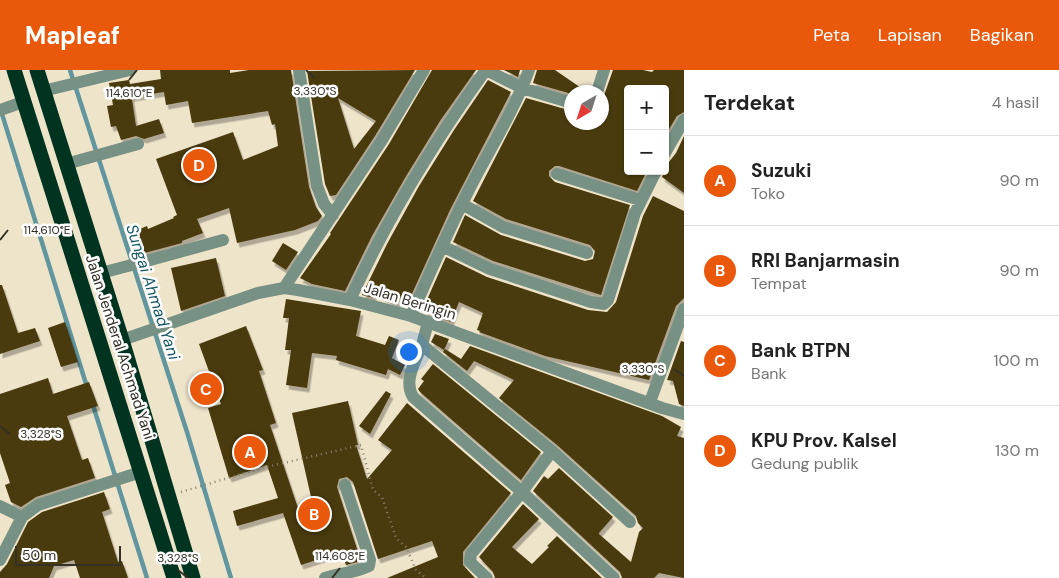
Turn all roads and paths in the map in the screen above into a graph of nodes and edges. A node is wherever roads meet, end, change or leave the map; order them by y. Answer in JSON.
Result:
{"nodes":[{"id":1,"x":14,"y":70,"type":"edge"},
{"id":2,"x":37,"y":70,"type":"edge"},
{"id":3,"x":130,"y":70,"type":"edge"},
{"id":4,"x":299,"y":70,"type":"edge"},
{"id":5,"x":424,"y":70,"type":"edge"},
{"id":6,"x":485,"y":70,"type":"edge"},
{"id":7,"x":529,"y":70,"type":"edge"},
{"id":8,"x":604,"y":70,"type":"edge"},
{"id":9,"x":599,"y":85,"type":"edge"},
{"id":10,"x":522,"y":88,"type":"junction"},
{"id":11,"x":43,"y":91,"type":"junction"},
{"id":12,"x":564,"y":101,"type":"edge"},
{"id":13,"x":11,"y":106,"type":"edge"},
{"id":14,"x":684,"y":120,"type":"edge"},
{"id":15,"x":138,"y":144,"type":"dead end"},
{"id":16,"x":669,"y":146,"type":"edge"},
{"id":17,"x":66,"y":164,"type":"junction"},
{"id":18,"x":557,"y":174,"type":"dead end"},
{"id":19,"x":654,"y":175,"type":"edge"},
{"id":20,"x":640,"y":200,"type":"junction"},
{"id":21,"x":462,"y":204,"type":"junction"},
{"id":22,"x":332,"y":215,"type":"junction"},
{"id":23,"x":222,"y":240,"type":"dead end"},
{"id":24,"x":442,"y":246,"type":"junction"},
{"id":25,"x":587,"y":253,"type":"dead end"},
{"id":26,"x":101,"y":272,"type":"junction"},
{"id":27,"x":284,"y":288,"type":"junction"},
{"id":28,"x":350,"y":300,"type":"junction"},
{"id":29,"x":684,"y":309,"type":"edge"},
{"id":30,"x":411,"y":316,"type":"junction"},
{"id":31,"x":428,"y":322,"type":"junction"},
{"id":32,"x":122,"y":340,"type":"junction"},
{"id":33,"x":422,"y":345,"type":"junction"},
{"id":34,"x":650,"y":402,"type":"junction"},
{"id":35,"x":684,"y":414,"type":"edge"},
{"id":36,"x":552,"y":451,"type":"junction"},
{"id":37,"x":156,"y":459,"type":"junction"},
{"id":38,"x":140,"y":468,"type":"junction"},
{"id":39,"x":345,"y":485,"type":"dead end"},
{"id":40,"x":522,"y":492,"type":"junction"},
{"id":41,"x":177,"y":494,"type":"dead end"},
{"id":42,"x":0,"y":506,"type":"edge"},
{"id":43,"x":22,"y":517,"type":"junction"},
{"id":44,"x":630,"y":522,"type":"dead end"},
{"id":45,"x":0,"y":560,"type":"edge"},
{"id":46,"x":174,"y":578,"type":"edge"},
{"id":47,"x":193,"y":578,"type":"edge"},
{"id":48,"x":324,"y":578,"type":"edge"},
{"id":49,"x":426,"y":578,"type":"edge"},
{"id":50,"x":487,"y":578,"type":"edge"},
{"id":51,"x":614,"y":578,"type":"edge"}],
"edges":[{"from":1,"to":13,"type":"highway","name":"Jalan Jenderal Achmad Yani"},
{"from":2,"to":11,"type":"highway","name":"Jalan Jenderal Achmad Yani"},
{"from":3,"to":11,"type":"street"},
{"from":4,"to":22,"type":"street"},
{"from":5,"to":22,"type":"street"},
{"from":6,"to":10,"type":"street"},
{"from":6,"to":28,"type":"street"},
{"from":7,"to":10,"type":"street"},
{"from":8,"to":9,"type":"street"},
{"from":10,"to":12,"type":"street"},
{"from":10,"to":21,"type":"street"},
{"from":11,"to":17,"type":"highway","name":"Jalan Jenderal Achmad Yani"},
{"from":13,"to":38,"type":"highway","name":"Jalan Jenderal Achmad Yani"},
{"from":14,"to":16,"type":"street"},
{"from":15,"to":17,"type":"street"},
{"from":17,"to":26,"type":"highway","name":"Jalan Jenderal Achmad Yani"},
{"from":18,"to":20,"type":"street"},
{"from":19,"to":20,"type":"street"},
{"from":20,"to":24,"type":"street"},
{"from":21,"to":24,"type":"street"},
{"from":21,"to":25,"type":"street"},
{"from":22,"to":27,"type":"street"},
{"from":23,"to":26,"type":"street"},
{"from":24,"to":30,"type":"street"},
{"from":26,"to":32,"type":"highway","name":"Jalan Jenderal Achmad Yani"},
{"from":27,"to":28,"type":"street","name":"Jalan Beringin"},
{"from":27,"to":32,"type":"street","name":"Jalan Beringin"},
{"from":28,"to":30,"type":"street","name":"Jalan Beringin"},
{"from":29,"to":34,"type":"street"},
{"from":30,"to":31,"type":"street","name":"Jalan Beringin"},
{"from":31,"to":33,"type":"street"},
{"from":31,"to":34,"type":"street","name":"Jalan Beringin"},
{"from":32,"to":37,"type":"highway","name":"Jalan Jenderal Achmad Yani"},
{"from":33,"to":36,"type":"street"},
{"from":33,"to":40,"type":"street"},
{"from":34,"to":35,"type":"street","name":"Jalan Beringin"},
{"from":36,"to":40,"type":"street"},
{"from":36,"to":44,"type":"street"},
{"from":37,"to":38,"type":"highway"},
{"from":37,"to":47,"type":"highway","name":"Jalan Jenderal Achmad Yani"},
{"from":38,"to":43,"type":"street"},
{"from":38,"to":46,"type":"highway","name":"Jalan Jenderal Achmad Yani"},
{"from":39,"to":48,"type":"street"},
{"from":40,"to":50,"type":"street"},
{"from":40,"to":51,"type":"street"},
{"from":41,"to":49,"type":"path"},
{"from":42,"to":43,"type":"street"},
{"from":43,"to":45,"type":"street"}]}
